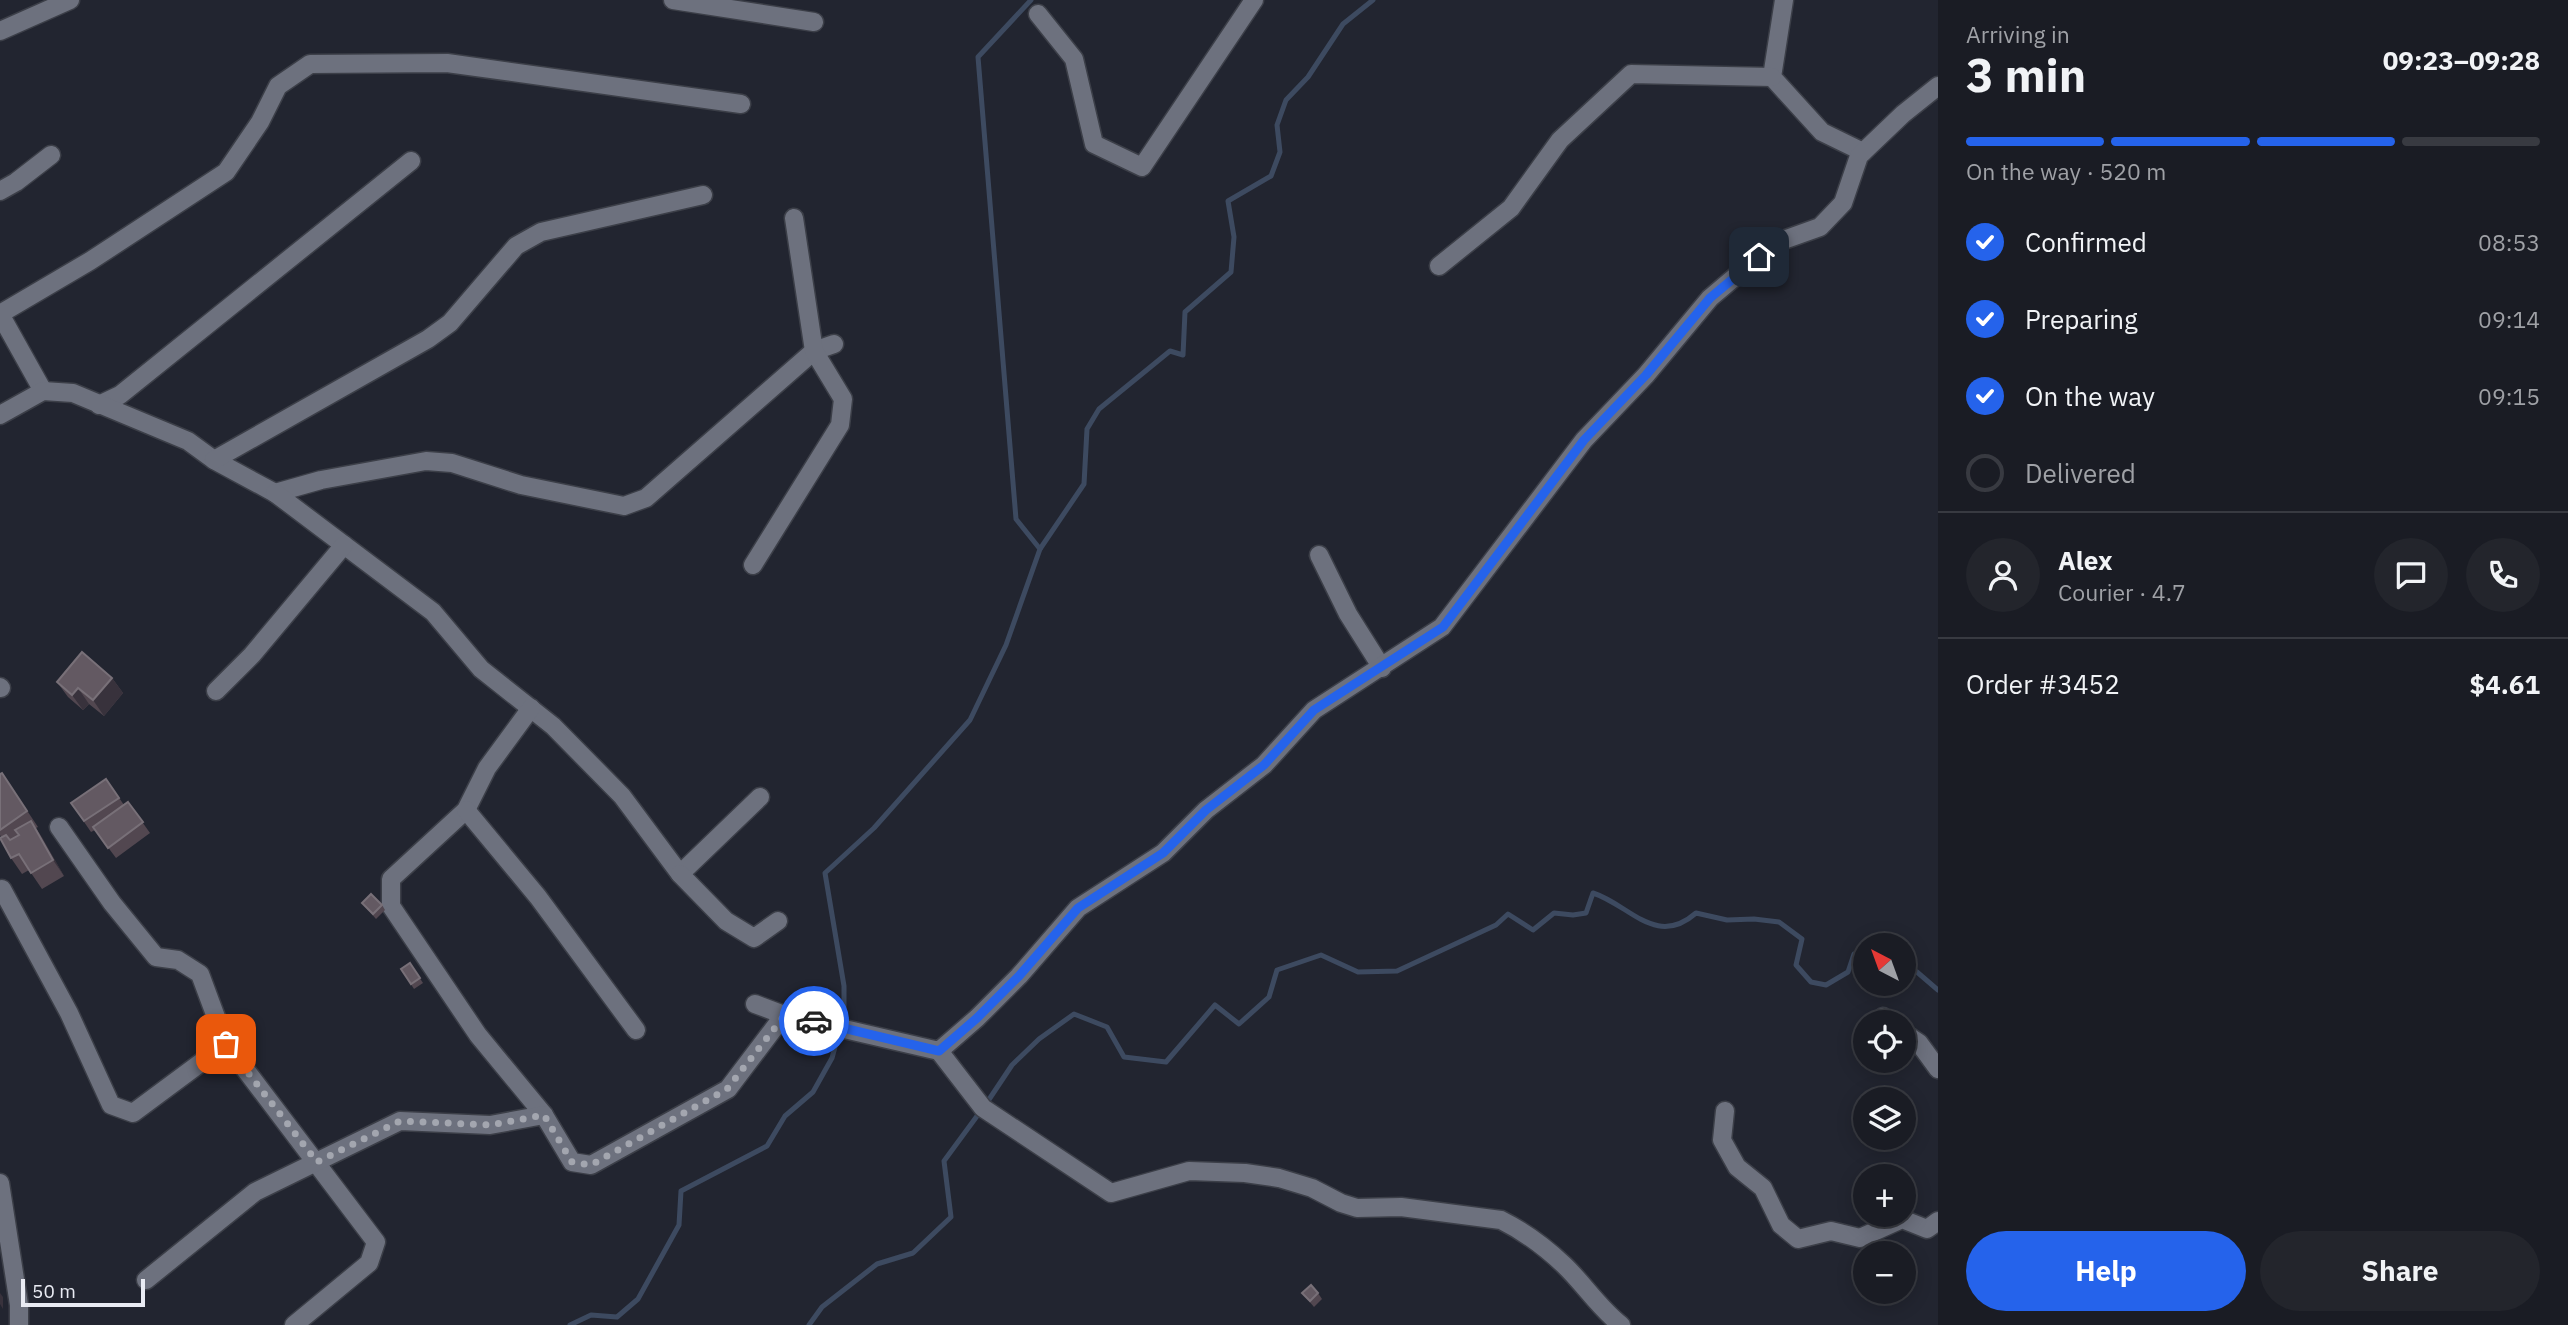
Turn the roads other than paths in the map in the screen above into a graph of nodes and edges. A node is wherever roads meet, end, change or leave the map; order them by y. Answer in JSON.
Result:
{"nodes":[{"id":1,"x":70,"y":0,"type":"edge"},
{"id":2,"x":673,"y":0,"type":"edge"},
{"id":3,"x":1254,"y":0,"type":"edge"},
{"id":4,"x":1784,"y":0,"type":"edge"},
{"id":5,"x":1038,"y":14,"type":"dead end"},
{"id":6,"x":814,"y":22,"type":"dead end"},
{"id":7,"x":0,"y":32,"type":"edge"},
{"id":8,"x":1772,"y":77,"type":"junction"},
{"id":9,"x":1938,"y":86,"type":"edge"},
{"id":10,"x":741,"y":104,"type":"dead end"},
{"id":11,"x":1863,"y":152,"type":"junction"},
{"id":12,"x":51,"y":155,"type":"dead end"},
{"id":13,"x":411,"y":161,"type":"dead end"},
{"id":14,"x":0,"y":191,"type":"edge"},
{"id":15,"x":703,"y":195,"type":"dead end"},
{"id":16,"x":794,"y":218,"type":"dead end"},
{"id":17,"x":1439,"y":266,"type":"dead end"},
{"id":18,"x":0,"y":314,"type":"edge"},
{"id":19,"x":834,"y":344,"type":"dead end"},
{"id":20,"x":814,"y":351,"type":"junction"},
{"id":21,"x":43,"y":391,"type":"junction"},
{"id":22,"x":99,"y":405,"type":"junction"},
{"id":23,"x":0,"y":415,"type":"edge"},
{"id":24,"x":214,"y":460,"type":"junction"},
{"id":25,"x":275,"y":493,"type":"junction"},
{"id":26,"x":344,"y":545,"type":"junction"},
{"id":27,"x":1319,"y":555,"type":"dead end"},
{"id":28,"x":753,"y":565,"type":"dead end"},
{"id":29,"x":1382,"y":668,"type":"junction"},
{"id":30,"x":216,"y":691,"type":"dead end"},
{"id":31,"x":531,"y":708,"type":"junction"},
{"id":32,"x":760,"y":797,"type":"dead end"},
{"id":33,"x":466,"y":810,"type":"junction"},
{"id":34,"x":59,"y":827,"type":"dead end"},
{"id":35,"x":680,"y":874,"type":"junction"},
{"id":36,"x":2,"y":889,"type":"edge"},
{"id":37,"x":778,"y":921,"type":"dead end"},
{"id":38,"x":755,"y":1004,"type":"dead end"},
{"id":39,"x":785,"y":1015,"type":"junction"},
{"id":40,"x":636,"y":1031,"type":"dead end"},
{"id":41,"x":1916,"y":1041,"type":"edge"},
{"id":42,"x":226,"y":1044,"type":"junction"},
{"id":43,"x":939,"y":1051,"type":"junction"},
{"id":44,"x":1938,"y":1069,"type":"edge"},
{"id":45,"x":1725,"y":1111,"type":"dead end"},
{"id":46,"x":544,"y":1115,"type":"junction"},
{"id":47,"x":317,"y":1162,"type":"junction"},
{"id":48,"x":0,"y":1182,"type":"edge"},
{"id":49,"x":1938,"y":1221,"type":"edge"},
{"id":50,"x":146,"y":1280,"type":"dead end"},
{"id":51,"x":19,"y":1325,"type":"edge"},
{"id":52,"x":294,"y":1325,"type":"edge"},
{"id":53,"x":1621,"y":1325,"type":"edge"}],
"edges":[{"from":1,"to":7,"type":"street"},
{"from":2,"to":6,"type":"street"},
{"from":3,"to":5,"type":"street"},
{"from":4,"to":8,"type":"street"},
{"from":8,"to":11,"type":"street"},
{"from":8,"to":17,"type":"street"},
{"from":9,"to":11,"type":"street"},
{"from":10,"to":18,"type":"street"},
{"from":11,"to":29,"type":"street"},
{"from":12,"to":14,"type":"street"},
{"from":13,"to":22,"type":"street"},
{"from":15,"to":24,"type":"street"},
{"from":16,"to":20,"type":"street"},
{"from":18,"to":21,"type":"street"},
{"from":19,"to":20,"type":"street"},
{"from":20,"to":25,"type":"street"},
{"from":20,"to":28,"type":"street"},
{"from":21,"to":22,"type":"street"},
{"from":21,"to":23,"type":"street"},
{"from":22,"to":24,"type":"street"},
{"from":24,"to":25,"type":"street"},
{"from":25,"to":26,"type":"street"},
{"from":26,"to":30,"type":"street"},
{"from":26,"to":31,"type":"street"},
{"from":27,"to":29,"type":"street"},
{"from":29,"to":43,"type":"street"},
{"from":31,"to":33,"type":"street"},
{"from":31,"to":35,"type":"street"},
{"from":32,"to":35,"type":"street"},
{"from":33,"to":40,"type":"street"},
{"from":33,"to":46,"type":"street"},
{"from":34,"to":42,"type":"street"},
{"from":35,"to":37,"type":"street"},
{"from":36,"to":42,"type":"street"},
{"from":38,"to":39,"type":"street"},
{"from":39,"to":43,"type":"street"},
{"from":39,"to":46,"type":"street"},
{"from":41,"to":44,"type":"street"},
{"from":42,"to":47,"type":"street"},
{"from":43,"to":53,"type":"street"},
{"from":45,"to":49,"type":"street"},
{"from":46,"to":47,"type":"street"},
{"from":47,"to":50,"type":"street"},
{"from":47,"to":52,"type":"street"},
{"from":48,"to":51,"type":"street"}]}
